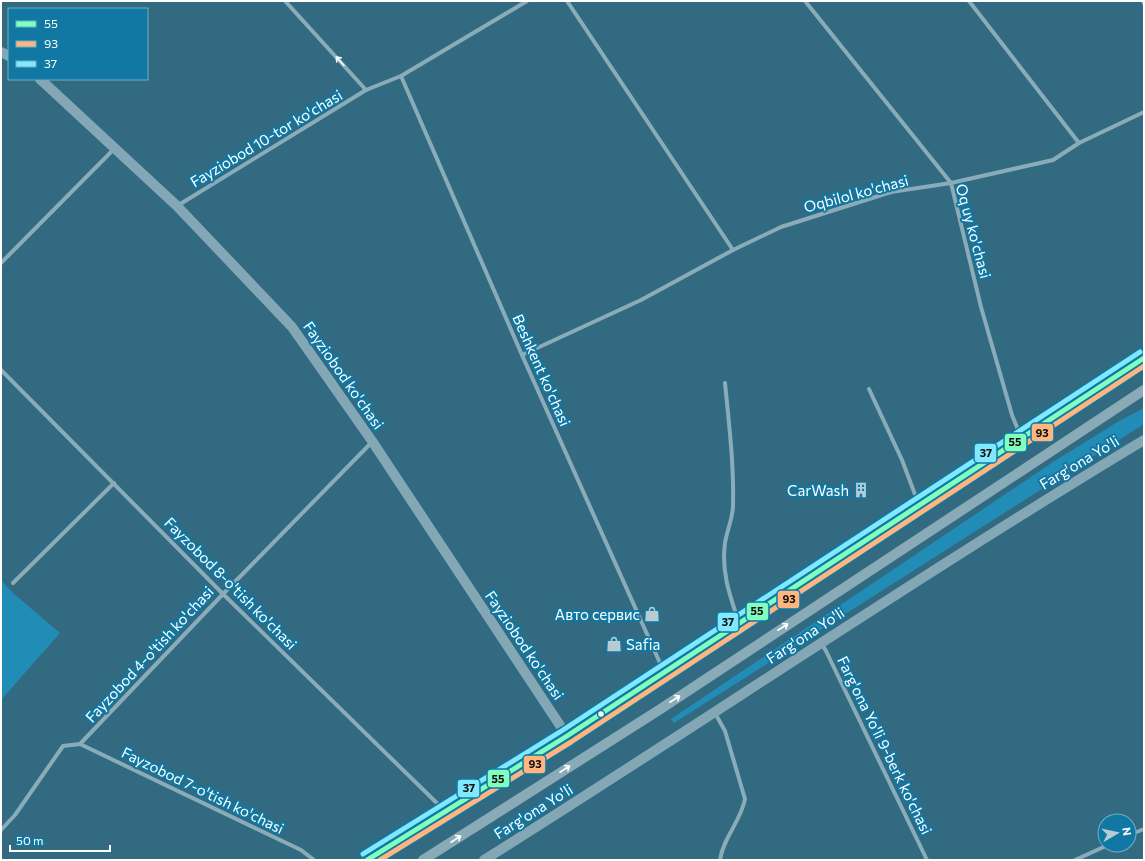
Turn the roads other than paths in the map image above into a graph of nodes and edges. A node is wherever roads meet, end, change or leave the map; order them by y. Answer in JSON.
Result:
{"nodes":[{"id":1,"x":285,"y":1,"type":"edge"},
{"id":2,"x":527,"y":1,"type":"edge"},
{"id":3,"x":567,"y":1,"type":"edge"},
{"id":4,"x":805,"y":1,"type":"edge"},
{"id":5,"x":969,"y":1,"type":"edge"},
{"id":6,"x":400,"y":76,"type":"junction"},
{"id":7,"x":41,"y":80,"type":"edge"},
{"id":8,"x":366,"y":90,"type":"junction"},
{"id":9,"x":1144,"y":112,"type":"edge"},
{"id":10,"x":1079,"y":143,"type":"junction"},
{"id":11,"x":116,"y":148,"type":"junction"},
{"id":12,"x":951,"y":183,"type":"junction"},
{"id":13,"x":177,"y":206,"type":"junction"},
{"id":14,"x":733,"y":250,"type":"junction"},
{"id":15,"x":1,"y":263,"type":"edge"},
{"id":16,"x":522,"y":355,"type":"junction"},
{"id":17,"x":1144,"y":358,"type":"edge"},
{"id":18,"x":1,"y":370,"type":"edge"},
{"id":19,"x":725,"y":383,"type":"dead end"},
{"id":20,"x":869,"y":389,"type":"dead end"},
{"id":21,"x":1144,"y":390,"type":"edge"},
{"id":22,"x":1144,"y":397,"type":"edge"},
{"id":23,"x":1111,"y":410,"type":"junction"},
{"id":24,"x":1021,"y":438,"type":"junction"},
{"id":25,"x":1144,"y":440,"type":"edge"},
{"id":26,"x":372,"y":441,"type":"junction"},
{"id":27,"x":114,"y":483,"type":"junction"},
{"id":28,"x":920,"y":505,"type":"junction"},
{"id":29,"x":13,"y":583,"type":"dead end"},
{"id":30,"x":223,"y":594,"type":"junction"},
{"id":31,"x":739,"y":623,"type":"junction"},
{"id":32,"x":820,"y":642,"type":"junction"},
{"id":33,"x":665,"y":673,"type":"junction"},
{"id":34,"x":715,"y":713,"type":"junction"},
{"id":35,"x":567,"y":736,"type":"junction"},
{"id":36,"x":80,"y":744,"type":"junction"},
{"id":37,"x":445,"y":812,"type":"junction"},
{"id":38,"x":1,"y":830,"type":"edge"},
{"id":39,"x":1097,"y":850,"type":"edge"},
{"id":40,"x":488,"y":859,"type":"edge"},
{"id":41,"x":314,"y":860,"type":"edge"},
{"id":42,"x":367,"y":860,"type":"edge"},
{"id":43,"x":423,"y":860,"type":"edge"},
{"id":44,"x":720,"y":860,"type":"edge"},
{"id":45,"x":927,"y":860,"type":"edge"},
{"id":46,"x":1075,"y":860,"type":"edge"}],
"edges":[{"from":8,"to":1,"type":"street","one_way":true},
{"from":2,"to":6,"type":"street","name":"Fayziobod 10-tor ko'chasi"},
{"from":3,"to":14,"type":"street"},
{"from":4,"to":12,"type":"street","name":"Oq uy ko'chasi"},
{"from":5,"to":10,"type":"street"},
{"from":6,"to":8,"type":"street","name":"Fayziobod 10-tor ko'chasi"},
{"from":6,"to":16,"type":"street","name":"Beshkent ko'chasi"},
{"from":7,"to":11,"type":"street","name":"Fayziobod ko'chasi"},
{"from":8,"to":13,"type":"street","name":"Fayziobod 10-tor ko'chasi"},
{"from":9,"to":10,"type":"street","name":"Oqbilol ko'chasi"},
{"from":10,"to":12,"type":"street","name":"Oqbilol ko'chasi"},
{"from":11,"to":13,"type":"street","name":"Fayziobod ko'chasi"},
{"from":11,"to":15,"type":"street"},
{"from":12,"to":14,"type":"street","name":"Oqbilol ko'chasi"},
{"from":12,"to":24,"type":"street","name":"Oq uy ko'chasi"},
{"from":13,"to":26,"type":"street","name":"Fayziobod ko'chasi"},
{"from":14,"to":16,"type":"street","name":"Oqbilol ko'chasi"},
{"from":16,"to":33,"type":"street","name":"Beshkent ko'chasi"},
{"from":17,"to":24,"type":"main road"},
{"from":18,"to":27,"type":"street","name":"Fayzobod 8-o'tish ko'chasi"},
{"from":19,"to":31,"type":"street"},
{"from":20,"to":28,"type":"street"},
{"from":21,"to":23,"type":"main road","name":"Farg'ona Yo'li"},
{"from":22,"to":23,"type":"main road"},
{"from":43,"to":23,"type":"main road","name":"Farg'ona Yo'li","one_way":true},
{"from":24,"to":28,"type":"main road"},
{"from":25,"to":32,"type":"street","name":"Farg'ona Yo'li"},
{"from":26,"to":30,"type":"street","name":"Fayzobod 4-o'tish ko'chasi"},
{"from":26,"to":35,"type":"street","name":"Fayziobod ko'chasi"},
{"from":27,"to":29,"type":"street"},
{"from":27,"to":30,"type":"street","name":"Fayzobod 8-o'tish ko'chasi"},
{"from":28,"to":31,"type":"main road"},
{"from":30,"to":36,"type":"street","name":"Fayzobod 4-o'tish ko'chasi"},
{"from":30,"to":37,"type":"street","name":"Fayzobod 8-o'tish ko'chasi"},
{"from":31,"to":33,"type":"main road"},
{"from":32,"to":34,"type":"street","name":"Farg'ona Yo'li"},
{"from":32,"to":45,"type":"street","name":"Farg'ona Yo'li 9-berk ko'chasi"},
{"from":33,"to":35,"type":"main road"},
{"from":34,"to":40,"type":"street","name":"Farg'ona Yo'li"},
{"from":34,"to":44,"type":"street"},
{"from":35,"to":37,"type":"main road"},
{"from":36,"to":38,"type":"street"},
{"from":36,"to":41,"type":"street","name":"Fayzobod 7-o'tish ko'chasi"},
{"from":37,"to":42,"type":"main road"},
{"from":39,"to":46,"type":"street"}]}
